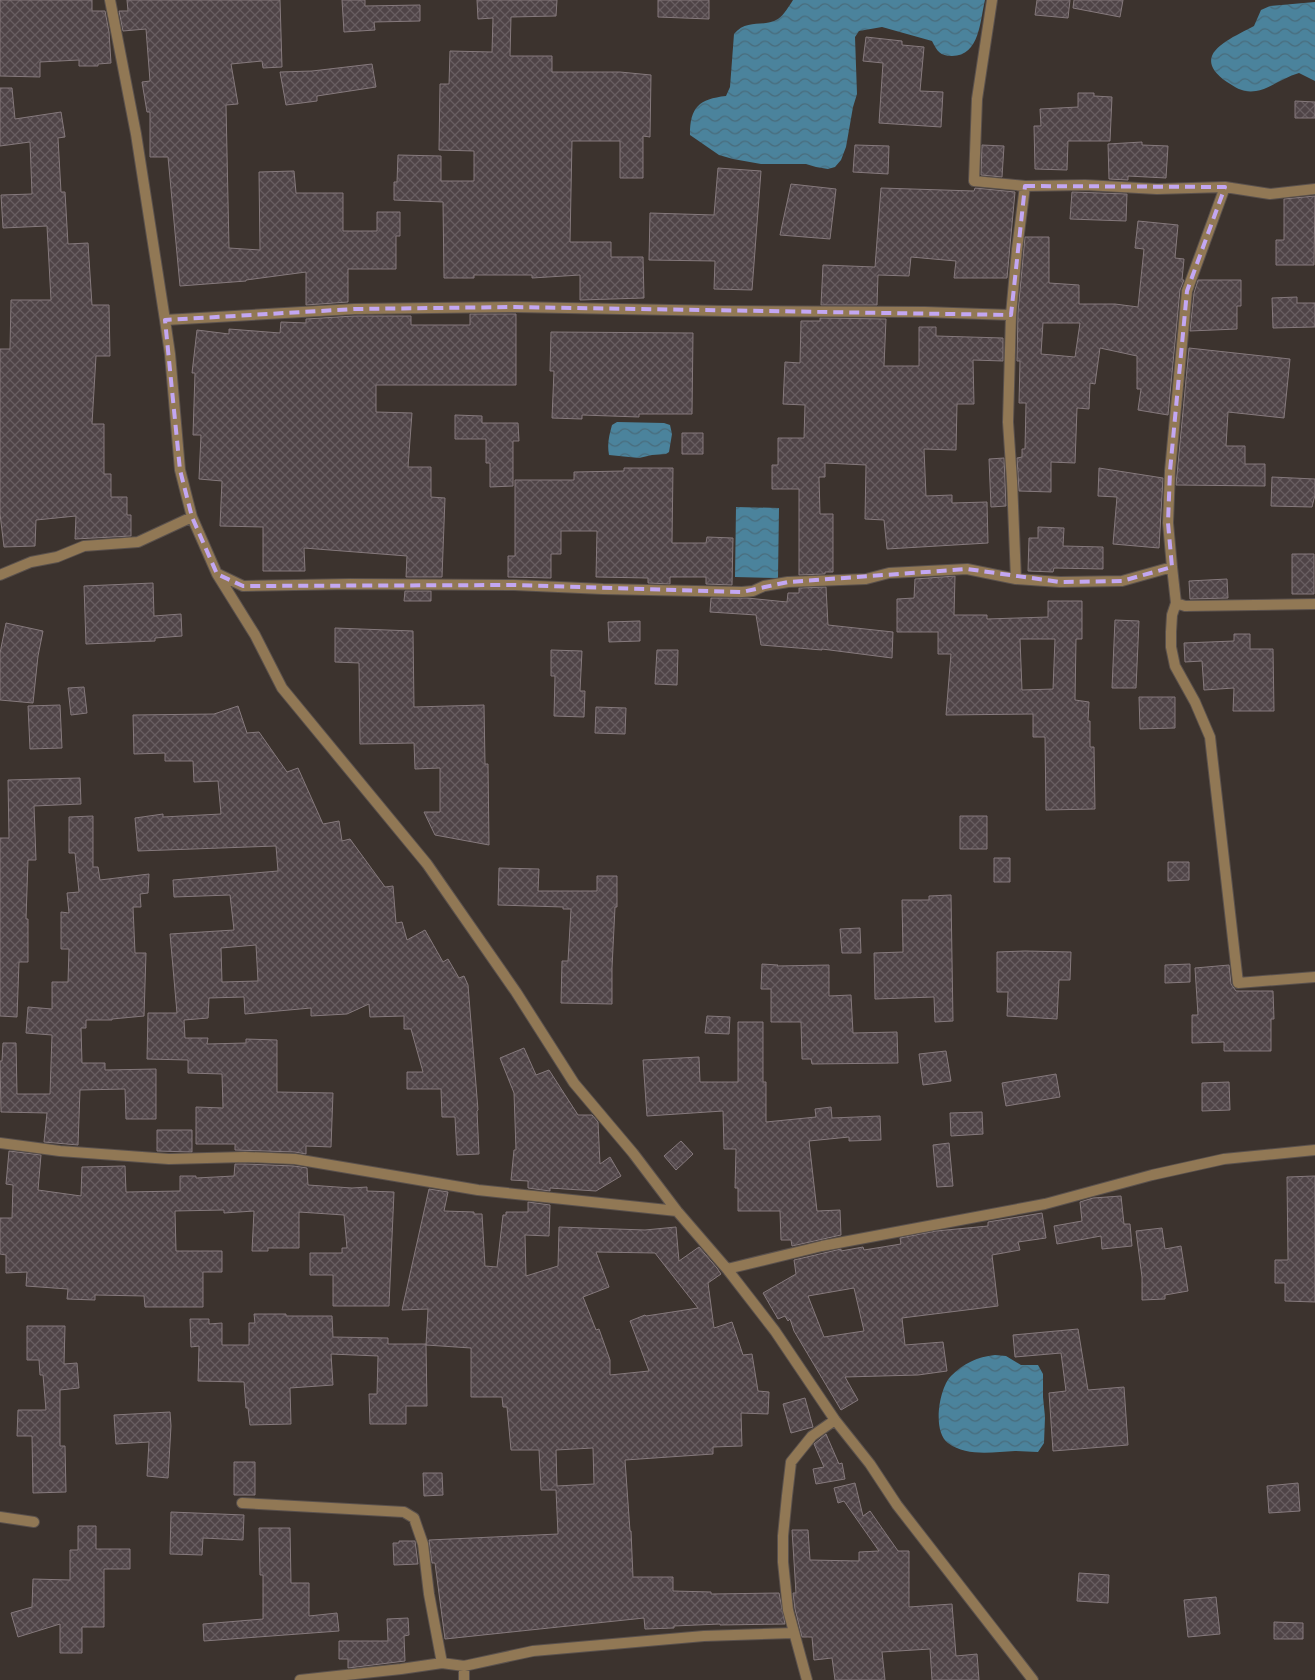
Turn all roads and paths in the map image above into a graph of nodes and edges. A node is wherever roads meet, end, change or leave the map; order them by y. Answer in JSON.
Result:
{"nodes":[{"id":1,"x":110,"y":0,"type":"edge"},
{"id":2,"x":114,"y":0,"type":"edge"},
{"id":3,"x":992,"y":0,"type":"edge"},
{"id":4,"x":1025,"y":186,"type":"junction"},
{"id":5,"x":1225,"y":187,"type":"junction"},
{"id":6,"x":1315,"y":189,"type":"edge"},
{"id":7,"x":1012,"y":315,"type":"junction"},
{"id":8,"x":165,"y":320,"type":"junction"},
{"id":9,"x":192,"y":518,"type":"junction"},
{"id":10,"x":1172,"y":567,"type":"junction"},
{"id":11,"x":217,"y":574,"type":"junction"},
{"id":12,"x":0,"y":575,"type":"edge"},
{"id":13,"x":1016,"y":578,"type":"junction"},
{"id":14,"x":1176,"y":603,"type":"junction"},
{"id":15,"x":1315,"y":604,"type":"edge"},
{"id":16,"x":1315,"y":977,"type":"edge"},
{"id":17,"x":0,"y":1143,"type":"edge"},
{"id":18,"x":1315,"y":1150,"type":"edge"},
{"id":19,"x":678,"y":1211,"type":"junction"},
{"id":20,"x":727,"y":1269,"type":"junction"},
{"id":21,"x":835,"y":1420,"type":"junction"},
{"id":22,"x":242,"y":1503,"type":"dead end"},
{"id":23,"x":0,"y":1517,"type":"edge"},
{"id":24,"x":34,"y":1522,"type":"dead end"},
{"id":25,"x":793,"y":1633,"type":"junction"},
{"id":26,"x":442,"y":1662,"type":"junction"},
{"id":27,"x":464,"y":1666,"type":"junction"},
{"id":28,"x":300,"y":1680,"type":"edge"},
{"id":29,"x":464,"y":1680,"type":"edge"},
{"id":30,"x":807,"y":1680,"type":"edge"},
{"id":31,"x":1033,"y":1680,"type":"edge"}],
"edges":[{"from":1,"to":2,"type":"street"},
{"from":1,"to":8,"type":"street"},
{"from":3,"to":4,"type":"street"},
{"from":4,"to":5,"type":"street"},
{"from":4,"to":7,"type":"street"},
{"from":5,"to":6,"type":"street"},
{"from":5,"to":10,"type":"street"},
{"from":7,"to":8,"type":"street"},
{"from":7,"to":13,"type":"street"},
{"from":8,"to":9,"type":"street"},
{"from":9,"to":11,"type":"street"},
{"from":9,"to":12,"type":"street"},
{"from":10,"to":13,"type":"street"},
{"from":10,"to":14,"type":"street"},
{"from":11,"to":13,"type":"street"},
{"from":11,"to":19,"type":"street"},
{"from":14,"to":15,"type":"street"},
{"from":14,"to":16,"type":"street"},
{"from":17,"to":19,"type":"street"},
{"from":18,"to":20,"type":"street"},
{"from":19,"to":20,"type":"street"},
{"from":20,"to":21,"type":"street"},
{"from":21,"to":25,"type":"street"},
{"from":21,"to":31,"type":"street"},
{"from":22,"to":26,"type":"street"},
{"from":23,"to":24,"type":"street"},
{"from":25,"to":27,"type":"street"},
{"from":25,"to":30,"type":"street"},
{"from":26,"to":27,"type":"street"},
{"from":26,"to":28,"type":"street"},
{"from":27,"to":29,"type":"street"}]}
